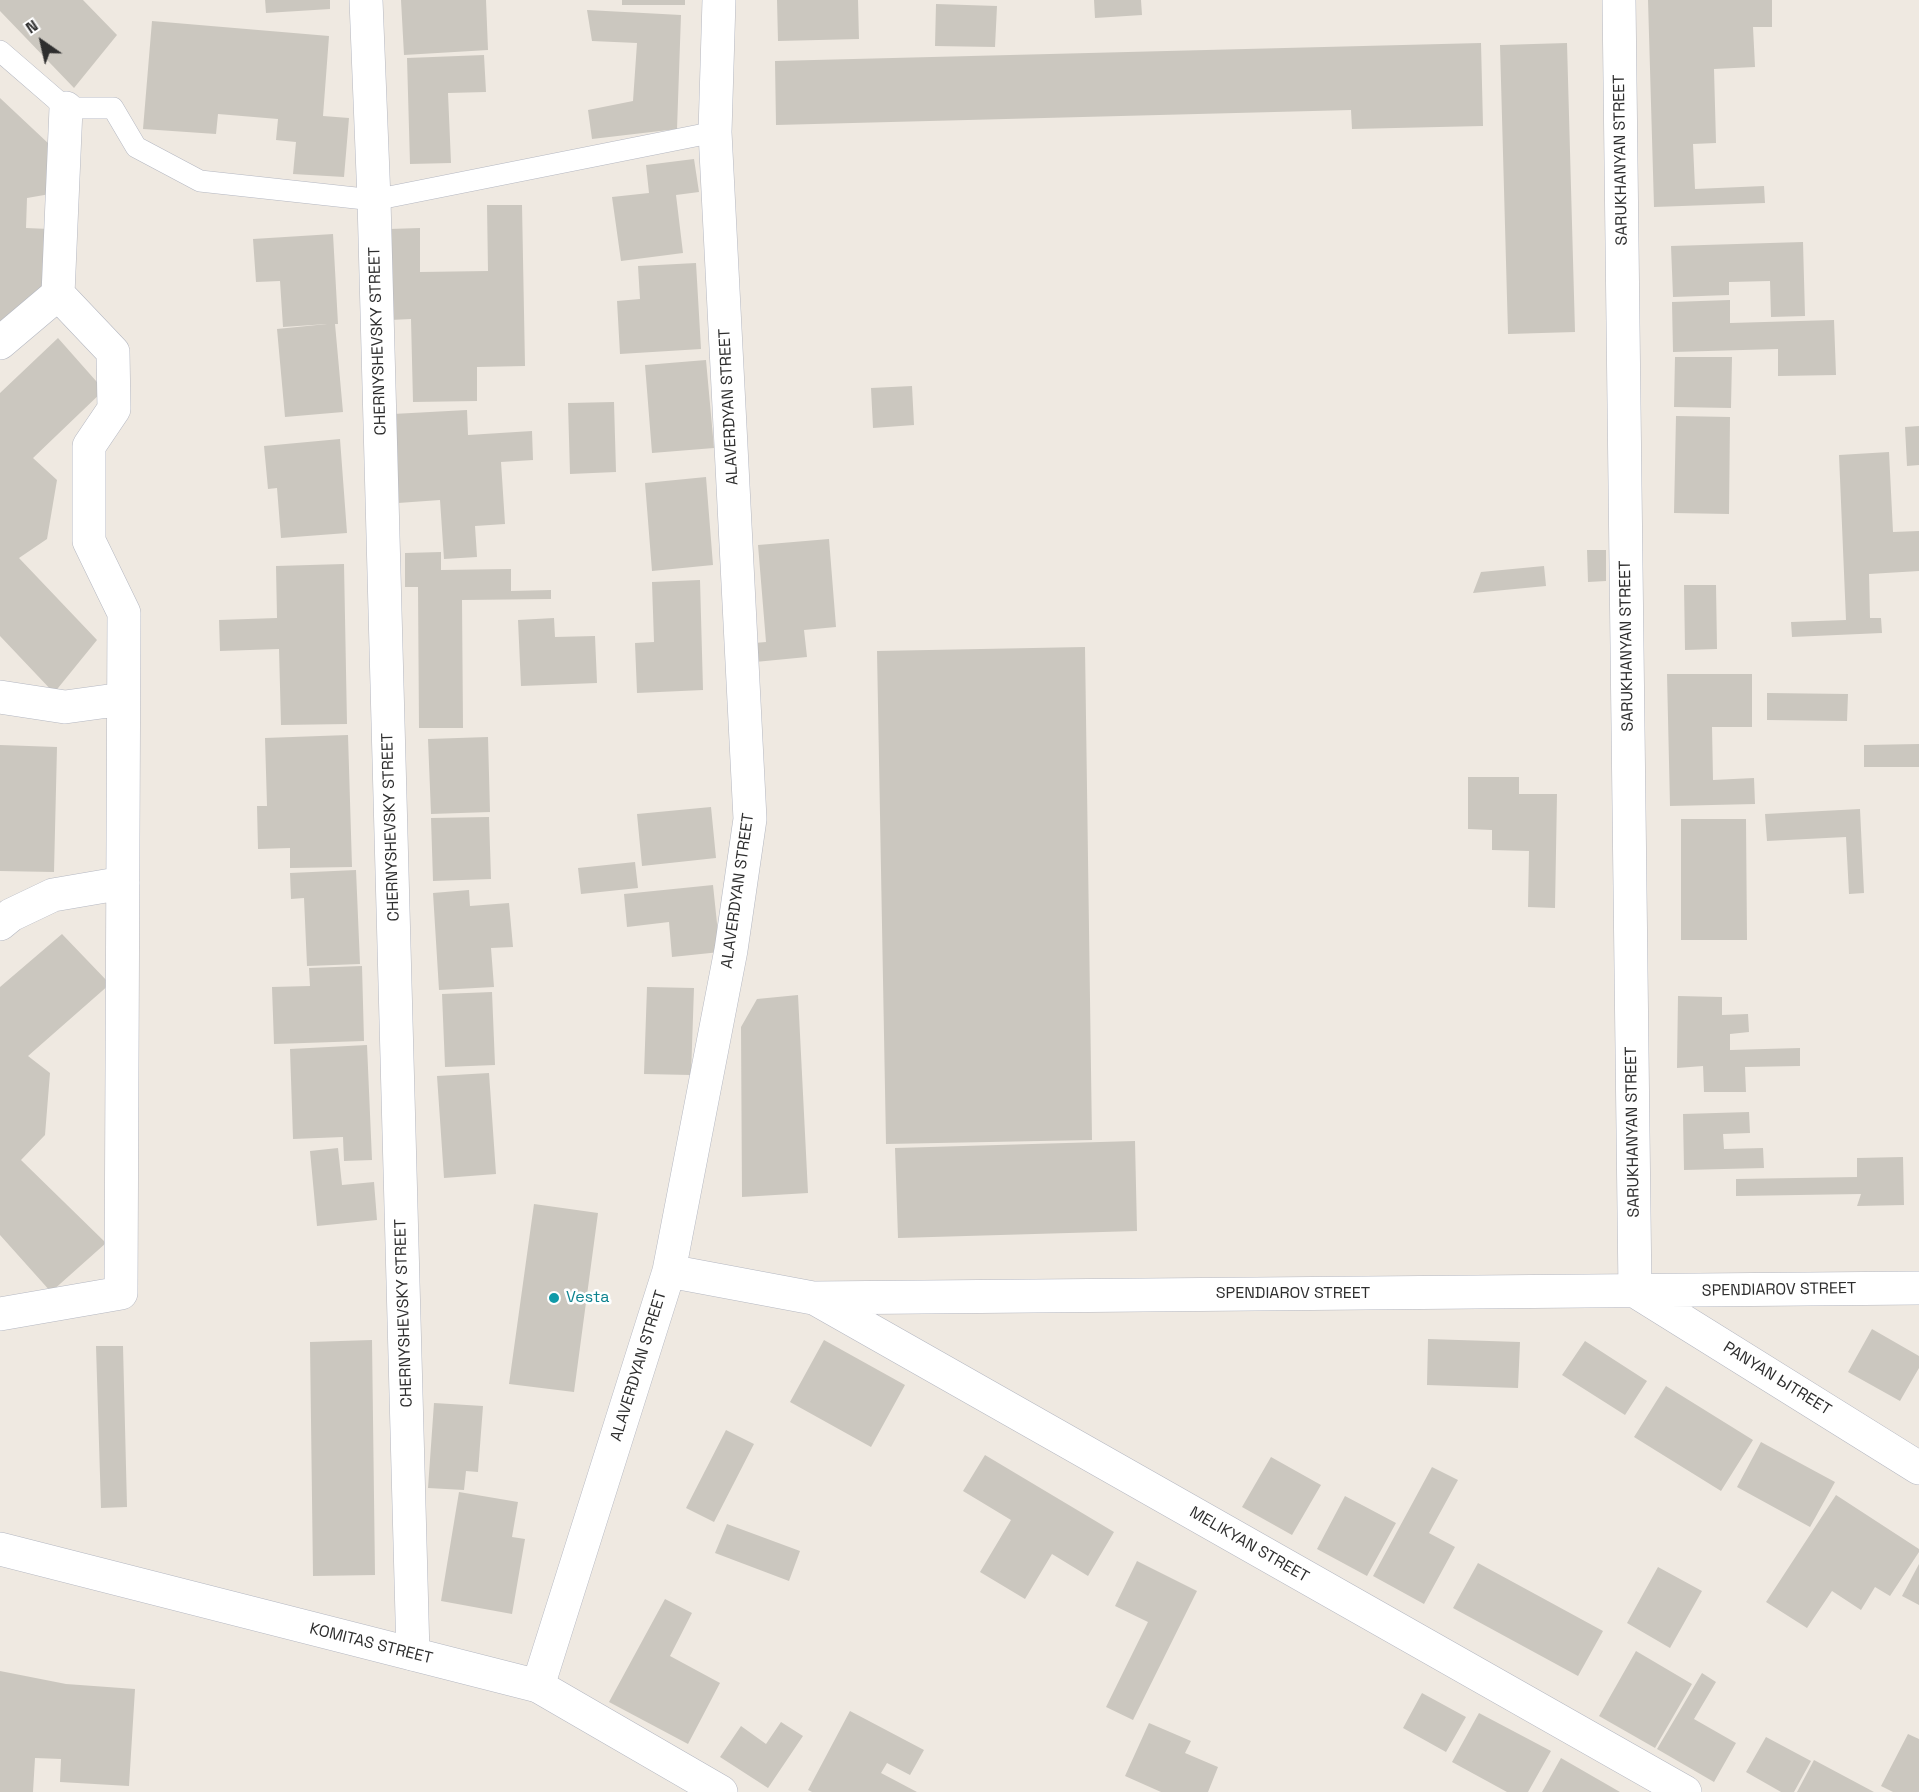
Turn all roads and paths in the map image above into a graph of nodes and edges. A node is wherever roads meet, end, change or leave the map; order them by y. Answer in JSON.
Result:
{"nodes":[{"id":1,"x":366,"y":0,"type":"edge"},
{"id":2,"x":719,"y":0,"type":"edge"},
{"id":3,"x":1619,"y":0,"type":"edge"},
{"id":4,"x":0,"y":51,"type":"edge"},
{"id":5,"x":66,"y":108,"type":"junction"},
{"id":6,"x":715,"y":132,"type":"junction"},
{"id":7,"x":374,"y":200,"type":"junction"},
{"id":8,"x":58,"y":294,"type":"junction"},
{"id":9,"x":0,"y":343,"type":"edge"},
{"id":10,"x":0,"y":697,"type":"edge"},
{"id":11,"x":123,"y":699,"type":"junction"},
{"id":12,"x":123,"y":883,"type":"junction"},
{"id":13,"x":0,"y":924,"type":"edge"},
{"id":14,"x":669,"y":1271,"type":"junction"},
{"id":15,"x":1919,"y":1288,"type":"edge"},
{"id":16,"x":1635,"y":1291,"type":"junction"},
{"id":17,"x":813,"y":1298,"type":"junction"},
{"id":18,"x":0,"y":1314,"type":"edge"},
{"id":19,"x":1919,"y":1467,"type":"edge"},
{"id":20,"x":0,"y":1549,"type":"edge"},
{"id":21,"x":413,"y":1654,"type":"junction"},
{"id":22,"x":538,"y":1686,"type":"junction"},
{"id":23,"x":721,"y":1792,"type":"edge"},
{"id":24,"x":1685,"y":1792,"type":"edge"}],
"edges":[{"from":1,"to":7,"type":"street","name":"CHERNYSHEVSKY STREET"},
{"from":2,"to":6,"type":"street","name":"ALAVERDYAN STREET"},
{"from":3,"to":16,"type":"street","name":"SARUKHANYAN STREET"},
{"from":4,"to":5,"type":"lane"},
{"from":5,"to":7,"type":"lane"},
{"from":5,"to":8,"type":"street"},
{"from":6,"to":7,"type":"lane"},
{"from":6,"to":14,"type":"street","name":"ALAVERDYAN STREET"},
{"from":7,"to":21,"type":"street","name":"CHERNYSHEVSKY STREET"},
{"from":8,"to":9,"type":"street"},
{"from":8,"to":11,"type":"street"},
{"from":10,"to":11,"type":"street"},
{"from":11,"to":12,"type":"street"},
{"from":12,"to":13,"type":"street"},
{"from":12,"to":18,"type":"street"},
{"from":14,"to":17,"type":"street","name":"SPENDIAROV STREET"},
{"from":14,"to":22,"type":"street","name":"ALAVERDYAN STREET"},
{"from":15,"to":16,"type":"street","name":"SPENDIAROV STREET"},
{"from":16,"to":17,"type":"street","name":"SPENDIAROV STREET"},
{"from":16,"to":19,"type":"street","name":"PANYAN ЫTREET"},
{"from":17,"to":24,"type":"street","name":"MELIKYAN STREET"},
{"from":20,"to":21,"type":"street","name":"KOMITAS STREET"},
{"from":21,"to":22,"type":"street","name":"KOMITAS STREET"},
{"from":22,"to":23,"type":"street","name":"KOMITAS STREET"}]}
